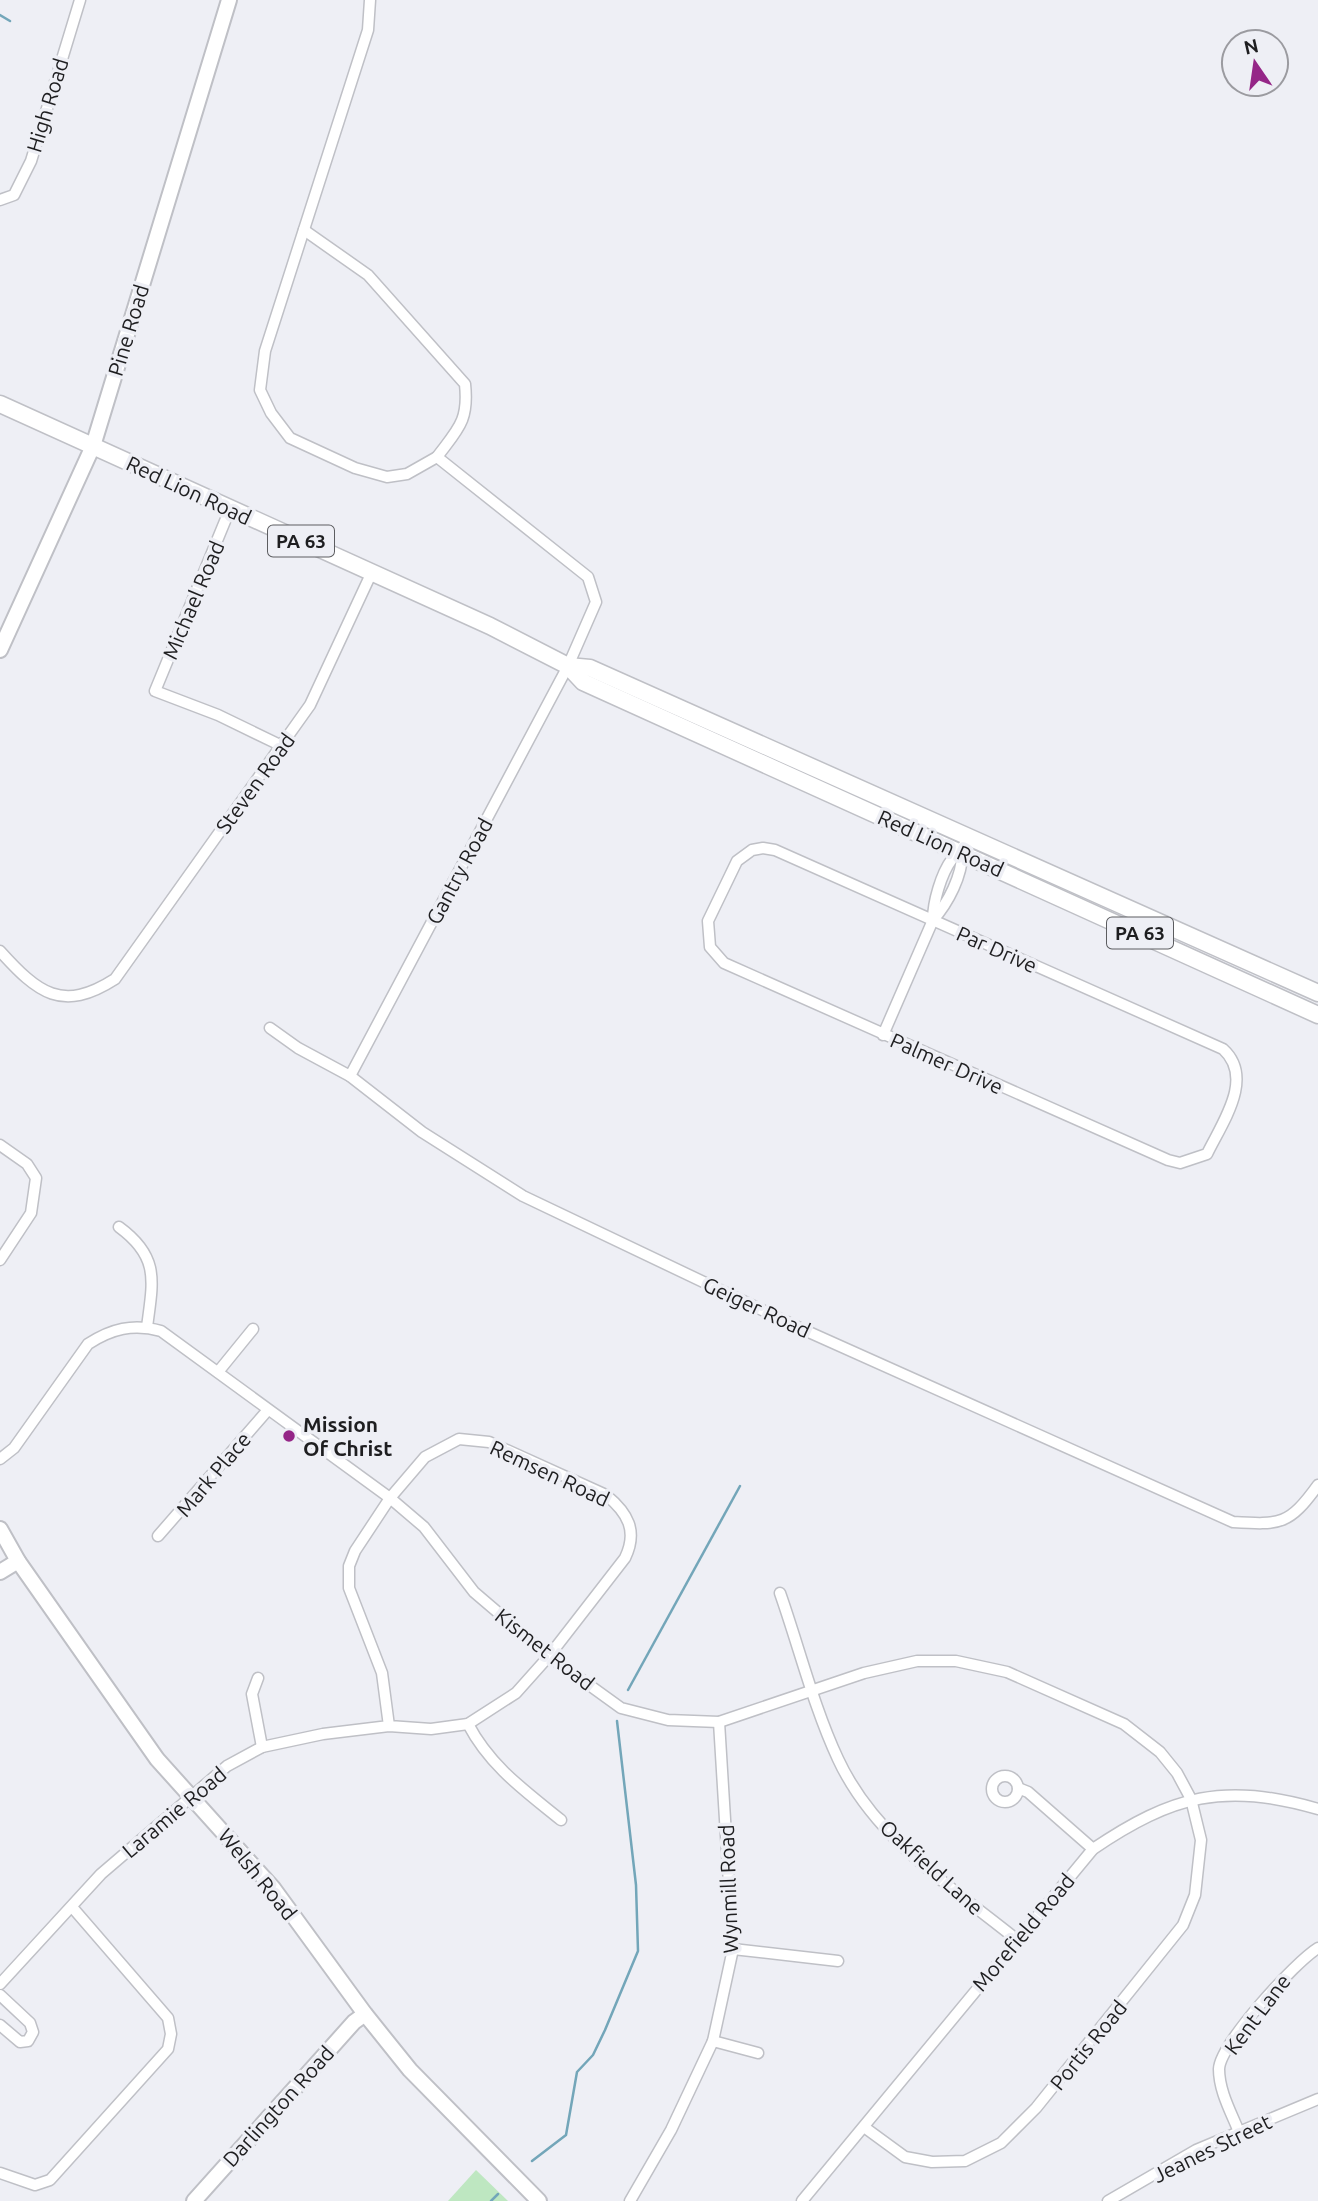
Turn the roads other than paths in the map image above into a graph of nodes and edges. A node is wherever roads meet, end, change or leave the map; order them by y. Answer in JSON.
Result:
{"nodes":[{"id":1,"x":80,"y":0,"type":"edge"},
{"id":2,"x":229,"y":0,"type":"edge"},
{"id":3,"x":370,"y":0,"type":"edge"},
{"id":4,"x":0,"y":200,"type":"edge"},
{"id":5,"x":304,"y":230,"type":"junction"},
{"id":6,"x":0,"y":404,"type":"edge"},
{"id":7,"x":93,"y":446,"type":"junction"},
{"id":8,"x":437,"y":457,"type":"junction"},
{"id":9,"x":230,"y":509,"type":"junction"},
{"id":10,"x":371,"y":574,"type":"junction"},
{"id":11,"x":0,"y":650,"type":"edge"},
{"id":12,"x":568,"y":666,"type":"junction"},
{"id":13,"x":282,"y":746,"type":"junction"},
{"id":14,"x":970,"y":836,"type":"junction"},
{"id":15,"x":962,"y":852,"type":"junction"},
{"id":16,"x":933,"y":920,"type":"junction"},
{"id":17,"x":710,"y":947,"type":"joint"},
{"id":18,"x":0,"y":951,"type":"edge"},
{"id":19,"x":1318,"y":993,"type":"edge"},
{"id":20,"x":1318,"y":1015,"type":"edge"},
{"id":21,"x":270,"y":1028,"type":"dead end"},
{"id":22,"x":883,"y":1035,"type":"junction"},
{"id":23,"x":349,"y":1076,"type":"junction"},
{"id":24,"x":0,"y":1145,"type":"edge"},
{"id":25,"x":1191,"y":1160,"type":"joint"},
{"id":26,"x":119,"y":1227,"type":"dead end"},
{"id":27,"x":0,"y":1260,"type":"edge"},
{"id":28,"x":147,"y":1327,"type":"junction"},
{"id":29,"x":253,"y":1329,"type":"dead end"},
{"id":30,"x":218,"y":1372,"type":"junction"},
{"id":31,"x":267,"y":1411,"type":"junction"},
{"id":32,"x":0,"y":1459,"type":"edge"},
{"id":33,"x":1318,"y":1485,"type":"edge"},
{"id":34,"x":390,"y":1498,"type":"junction"},
{"id":35,"x":631,"y":1528,"type":"joint"},
{"id":36,"x":0,"y":1529,"type":"edge"},
{"id":37,"x":158,"y":1536,"type":"dead end"},
{"id":38,"x":18,"y":1560,"type":"junction"},
{"id":39,"x":0,"y":1572,"type":"edge"},
{"id":40,"x":780,"y":1594,"type":"dead end"},
{"id":41,"x":549,"y":1657,"type":"junction"},
{"id":42,"x":258,"y":1678,"type":"dead end"},
{"id":43,"x":813,"y":1689,"type":"junction"},
{"id":44,"x":719,"y":1722,"type":"junction"},
{"id":45,"x":468,"y":1724,"type":"junction"},
{"id":46,"x":388,"y":1726,"type":"junction"},
{"id":47,"x":262,"y":1747,"type":"junction"},
{"id":48,"x":1018,"y":1787,"type":"dead end"},
{"id":49,"x":192,"y":1795,"type":"junction"},
{"id":50,"x":1191,"y":1799,"type":"junction"},
{"id":51,"x":1318,"y":1809,"type":"edge"},
{"id":52,"x":561,"y":1820,"type":"dead end"},
{"id":53,"x":1093,"y":1849,"type":"junction"},
{"id":54,"x":72,"y":1907,"type":"junction"},
{"id":55,"x":1016,"y":1939,"type":"junction"},
{"id":56,"x":1318,"y":1948,"type":"edge"},
{"id":57,"x":733,"y":1949,"type":"junction"},
{"id":58,"x":838,"y":1961,"type":"dead end"},
{"id":59,"x":0,"y":1983,"type":"edge"},
{"id":60,"x":0,"y":1995,"type":"edge"},
{"id":61,"x":365,"y":2014,"type":"junction"},
{"id":62,"x":0,"y":2025,"type":"edge"},
{"id":63,"x":713,"y":2042,"type":"junction"},
{"id":64,"x":758,"y":2053,"type":"dead end"},
{"id":65,"x":1318,"y":2099,"type":"edge"},
{"id":66,"x":864,"y":2127,"type":"junction"},
{"id":67,"x":1239,"y":2132,"type":"junction"},
{"id":68,"x":0,"y":2173,"type":"edge"},
{"id":69,"x":194,"y":2201,"type":"edge"},
{"id":70,"x":539,"y":2201,"type":"edge"},
{"id":71,"x":630,"y":2201,"type":"edge"},
{"id":72,"x":802,"y":2201,"type":"edge"},
{"id":73,"x":1108,"y":2201,"type":"edge"}],
"edges":[{"from":1,"to":4,"type":"street","name":"High Road"},
{"from":2,"to":7,"type":"street","name":"Pine Road"},
{"from":3,"to":5,"type":"street"},
{"from":5,"to":8,"type":"street"},
{"from":5,"to":8,"type":"street"},
{"from":6,"to":7,"type":"main road","name":"Red Lion Road","number":"PA 63"},
{"from":7,"to":9,"type":"main road","name":"Red Lion Road","number":"PA 63"},
{"from":7,"to":11,"type":"street","name":"Pine Road"},
{"from":8,"to":12,"type":"street","name":"Gantry Road"},
{"from":9,"to":10,"type":"main road","name":"Red Lion Road","number":"PA 63"},
{"from":9,"to":13,"type":"street","name":"Michael Road"},
{"from":10,"to":12,"type":"main road","name":"Red Lion Road","number":"PA 63"},
{"from":10,"to":13,"type":"street","name":"Steven Road"},
{"from":12,"to":14,"type":"main road","name":"Red Lion Road","number":"PA 63"},
{"from":12,"to":15,"type":"main road","name":"Red Lion Road","number":"PA 63"},
{"from":12,"to":23,"type":"street","name":"Gantry Road"},
{"from":13,"to":18,"type":"street","name":"Steven Road"},
{"from":14,"to":15,"type":"street"},
{"from":14,"to":19,"type":"main road","name":"Red Lion Road","number":"PA 63"},
{"from":15,"to":16,"type":"street"},
{"from":15,"to":20,"type":"main road","name":"Red Lion Road","number":"PA 63"},
{"from":16,"to":17,"type":"street","name":"Par Drive"},
{"from":16,"to":22,"type":"street"},
{"from":16,"to":25,"type":"street","name":"Par Drive"},
{"from":17,"to":22,"type":"street","name":"Palmer Drive"},
{"from":21,"to":23,"type":"street","name":"Geiger Road"},
{"from":22,"to":25,"type":"street","name":"Palmer Drive"},
{"from":23,"to":33,"type":"street","name":"Geiger Road"},
{"from":24,"to":27,"type":"street"},
{"from":26,"to":28,"type":"street"},
{"from":28,"to":30,"type":"street","name":"Kismet Road"},
{"from":28,"to":32,"type":"street"},
{"from":29,"to":30,"type":"street"},
{"from":30,"to":31,"type":"street","name":"Kismet Road"},
{"from":31,"to":34,"type":"street","name":"Kismet Road"},
{"from":31,"to":37,"type":"street","name":"Mark Place"},
{"from":34,"to":35,"type":"street","name":"Remsen Road"},
{"from":34,"to":41,"type":"street","name":"Kismet Road"},
{"from":34,"to":46,"type":"street","name":"Remsen Road"},
{"from":35,"to":41,"type":"street","name":"Laramie Road"},
{"from":36,"to":38,"type":"street","name":"Welsh Road"},
{"from":38,"to":39,"type":"street"},
{"from":38,"to":49,"type":"street","name":"Welsh Road"},
{"from":40,"to":43,"type":"street","name":"Oakfield Lane"},
{"from":41,"to":44,"type":"street","name":"Kismet Road"},
{"from":41,"to":45,"type":"street","name":"Laramie Road"},
{"from":42,"to":47,"type":"street"},
{"from":43,"to":44,"type":"street","name":"Kismet Road"},
{"from":43,"to":50,"type":"street","name":"Kismet Road"},
{"from":43,"to":55,"type":"street","name":"Oakfield Lane"},
{"from":44,"to":57,"type":"street","name":"Wynmill Road"},
{"from":45,"to":46,"type":"street","name":"Laramie Road"},
{"from":45,"to":52,"type":"street"},
{"from":46,"to":47,"type":"street","name":"Laramie Road"},
{"from":47,"to":49,"type":"street","name":"Laramie Road"},
{"from":48,"to":53,"type":"street"},
{"from":49,"to":54,"type":"street","name":"Laramie Road"},
{"from":49,"to":61,"type":"street","name":"Welsh Road"},
{"from":50,"to":51,"type":"street","name":"Morefield Road"},
{"from":50,"to":53,"type":"street","name":"Morefield Road"},
{"from":50,"to":66,"type":"street","name":"Portis Road"},
{"from":53,"to":55,"type":"street","name":"Morefield Road"},
{"from":54,"to":59,"type":"street","name":"Laramie Road"},
{"from":54,"to":68,"type":"street"},
{"from":55,"to":66,"type":"street","name":"Morefield Road"},
{"from":56,"to":67,"type":"street","name":"Kent Lane"},
{"from":57,"to":58,"type":"street"},
{"from":57,"to":63,"type":"street","name":"Wynmill Road"},
{"from":60,"to":62,"type":"street"},
{"from":61,"to":69,"type":"street","name":"Darlington Road"},
{"from":61,"to":70,"type":"street","name":"Welsh Road"},
{"from":63,"to":64,"type":"street"},
{"from":63,"to":71,"type":"street","name":"Wynmill Road"},
{"from":65,"to":67,"type":"street","name":"Jeanes Street"},
{"from":66,"to":72,"type":"street","name":"Morefield Road"},
{"from":67,"to":73,"type":"street","name":"Jeanes Street"}]}
